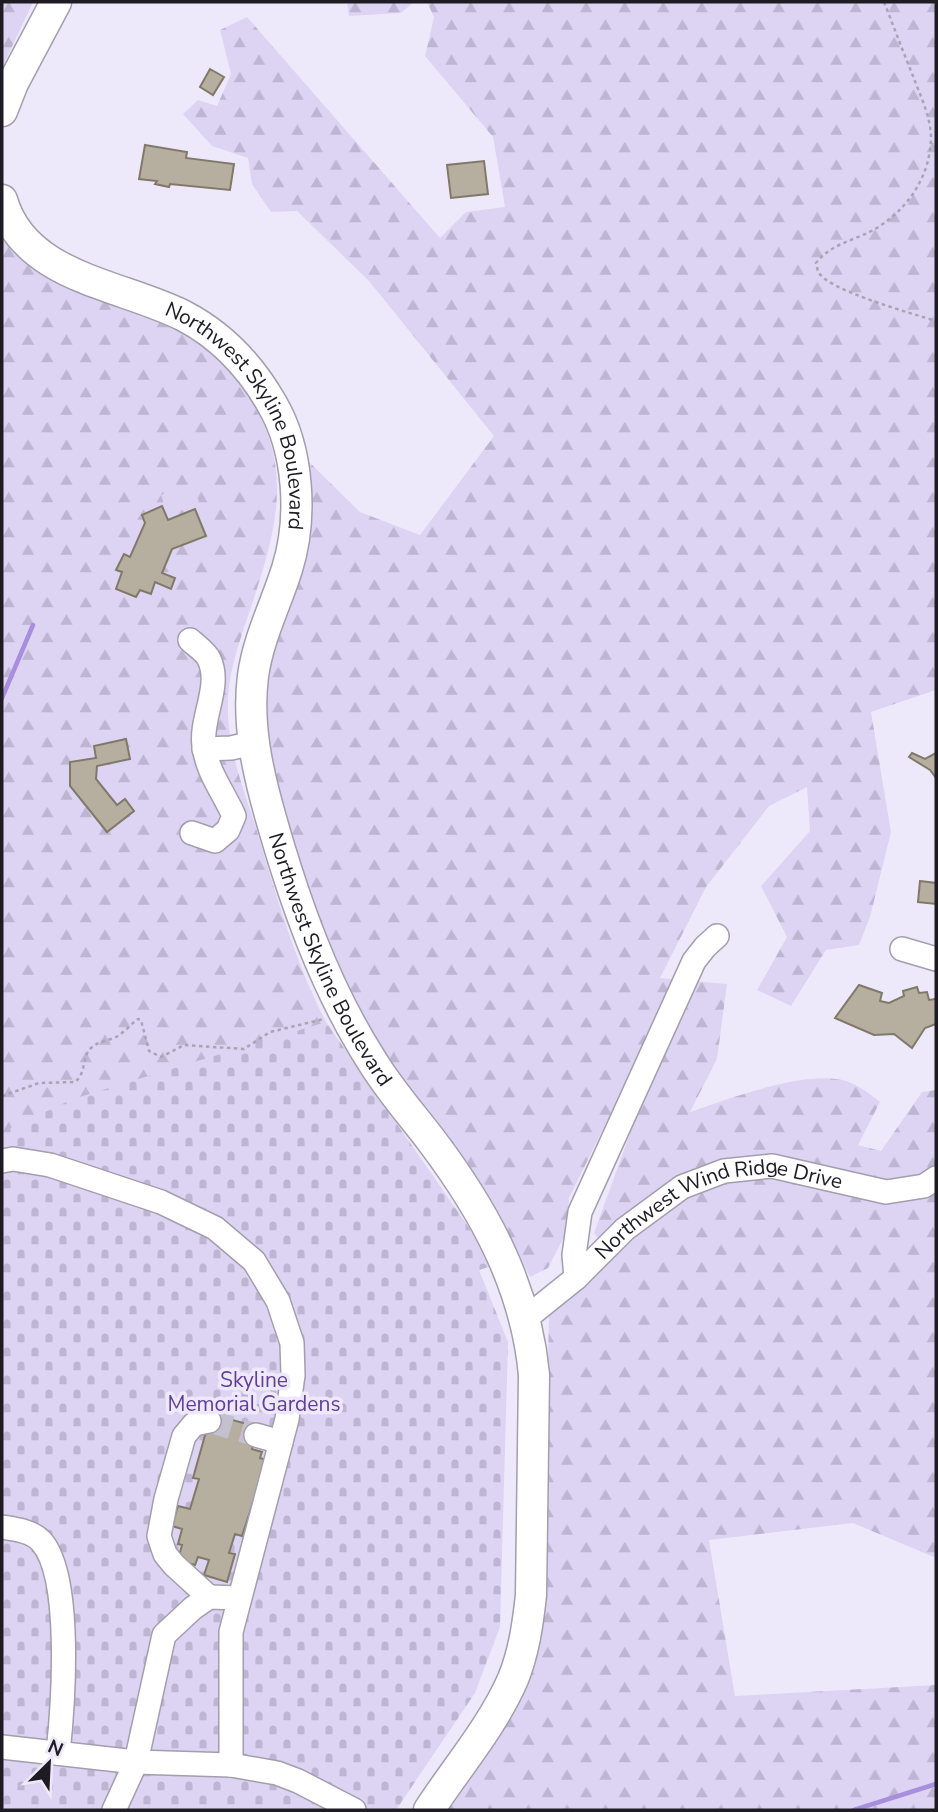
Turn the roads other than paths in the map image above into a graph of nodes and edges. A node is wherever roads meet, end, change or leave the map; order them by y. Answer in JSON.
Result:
{"nodes":[{"id":1,"x":56,"y":2,"type":"edge"},
{"id":2,"x":2,"y":111,"type":"edge"},
{"id":3,"x":2,"y":200,"type":"edge"},
{"id":4,"x":190,"y":640,"type":"dead end"},
{"id":5,"x":253,"y":743,"type":"junction"},
{"id":6,"x":204,"y":749,"type":"junction"},
{"id":7,"x":192,"y":833,"type":"dead end"},
{"id":8,"x":717,"y":936,"type":"dead end"},
{"id":9,"x":902,"y":949,"type":"dead end"},
{"id":10,"x":936,"y":958,"type":"edge"},
{"id":11,"x":2,"y":1161,"type":"edge"},
{"id":12,"x":936,"y":1178,"type":"edge"},
{"id":13,"x":576,"y":1278,"type":"junction"},
{"id":14,"x":525,"y":1319,"type":"junction"},
{"id":15,"x":209,"y":1421,"type":"dead end"},
{"id":16,"x":256,"y":1435,"type":"tunnel mouth"},
{"id":17,"x":281,"y":1442,"type":"junction"},
{"id":18,"x":2,"y":1527,"type":"edge"},
{"id":19,"x":209,"y":1597,"type":"junction"},
{"id":20,"x":239,"y":1598,"type":"junction"},
{"id":21,"x":2,"y":1747,"type":"edge"},
{"id":22,"x":58,"y":1753,"type":"junction"},
{"id":23,"x":136,"y":1762,"type":"junction"},
{"id":24,"x":231,"y":1765,"type":"junction"},
{"id":25,"x":320,"y":1802,"type":"edge"},
{"id":26,"x":114,"y":1810,"type":"edge"},
{"id":27,"x":354,"y":1810,"type":"edge"},
{"id":28,"x":429,"y":1810,"type":"edge"}],
"edges":[{"from":1,"to":2,"type":"main road"},
{"from":3,"to":5,"type":"main road","name":"Northwest Skyline Boulevard"},
{"from":4,"to":6,"type":"street"},
{"from":5,"to":6,"type":"street"},
{"from":5,"to":14,"type":"main road","name":"Northwest Skyline Boulevard"},
{"from":6,"to":7,"type":"street"},
{"from":8,"to":13,"type":"street"},
{"from":9,"to":10,"type":"street"},
{"from":11,"to":17,"type":"street"},
{"from":12,"to":13,"type":"street","name":"Northwest Wind Ridge Drive"},
{"from":13,"to":14,"type":"street","name":"Northwest Wind Ridge Drive"},
{"from":14,"to":28,"type":"main road","name":"Northwest Skyline Boulevard"},
{"from":15,"to":19,"type":"street"},
{"from":16,"to":17,"type":"street"},
{"from":17,"to":20,"type":"street"},
{"from":18,"to":22,"type":"street"},
{"from":19,"to":20,"type":"street"},
{"from":19,"to":23,"type":"street"},
{"from":20,"to":24,"type":"street"},
{"from":21,"to":22,"type":"street"},
{"from":22,"to":23,"type":"street"},
{"from":23,"to":24,"type":"street"},
{"from":23,"to":26,"type":"street"},
{"from":24,"to":25,"type":"street"},
{"from":25,"to":27,"type":"street"}]}
